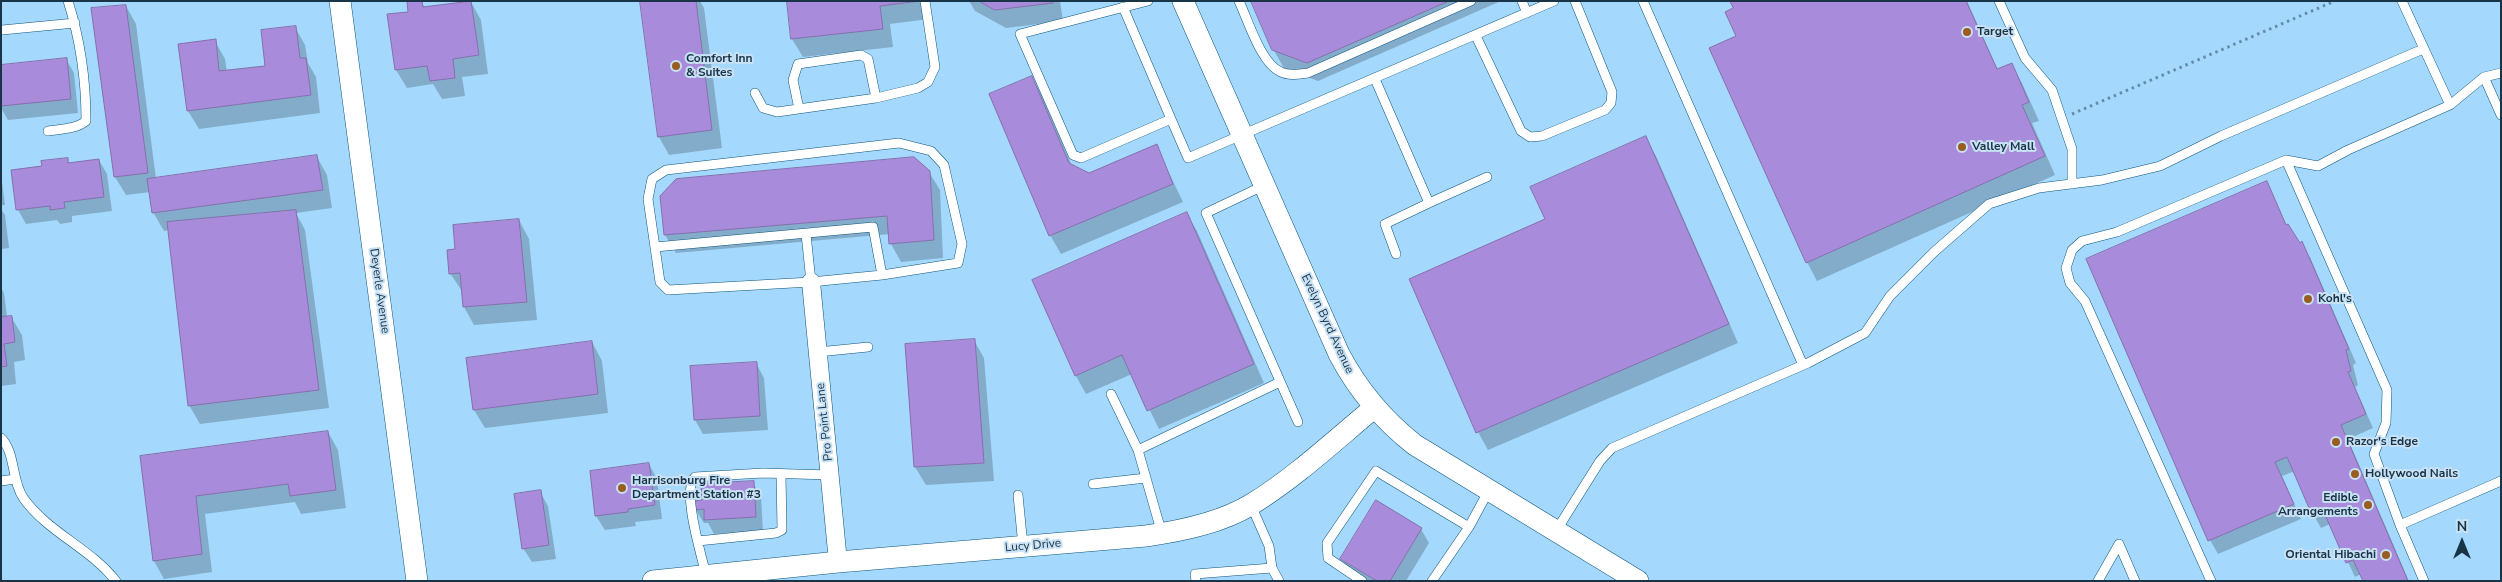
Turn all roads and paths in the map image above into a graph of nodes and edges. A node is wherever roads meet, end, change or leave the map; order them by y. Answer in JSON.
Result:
{"nodes":[{"id":1,"x":68,"y":1,"type":"edge"},
{"id":2,"x":340,"y":1,"type":"edge"},
{"id":3,"x":925,"y":1,"type":"edge"},
{"id":4,"x":1148,"y":1,"type":"edge"},
{"id":5,"x":1183,"y":1,"type":"edge"},
{"id":6,"x":1239,"y":1,"type":"edge"},
{"id":7,"x":1471,"y":1,"type":"edge"},
{"id":8,"x":1522,"y":1,"type":"edge"},
{"id":9,"x":1554,"y":1,"type":"edge"},
{"id":10,"x":1575,"y":1,"type":"edge"},
{"id":11,"x":1643,"y":1,"type":"edge"},
{"id":12,"x":1999,"y":1,"type":"edge"},
{"id":13,"x":2335,"y":1,"type":"edge"},
{"id":14,"x":2402,"y":1,"type":"edge"},
{"id":15,"x":1123,"y":8,"type":"junction"},
{"id":16,"x":1527,"y":13,"type":"junction"},
{"id":17,"x":74,"y":23,"type":"junction"},
{"id":18,"x":2,"y":30,"type":"edge"},
{"id":19,"x":1476,"y":36,"type":"junction"},
{"id":20,"x":2423,"y":49,"type":"junction"},
{"id":21,"x":2501,"y":73,"type":"edge"},
{"id":22,"x":2484,"y":77,"type":"junction"},
{"id":23,"x":1375,"y":79,"type":"junction"},
{"id":24,"x":754,"y":93,"type":"dead end"},
{"id":25,"x":876,"y":98,"type":"junction"},
{"id":26,"x":2450,"y":105,"type":"junction"},
{"id":27,"x":799,"y":109,"type":"junction"},
{"id":28,"x":2501,"y":115,"type":"edge"},
{"id":29,"x":2062,"y":118,"type":"junction"},
{"id":30,"x":1171,"y":119,"type":"junction"},
{"id":31,"x":48,"y":131,"type":"dead end"},
{"id":32,"x":1243,"y":135,"type":"junction"},
{"id":33,"x":2286,"y":160,"type":"junction"},
{"id":34,"x":1487,"y":177,"type":"dead end"},
{"id":35,"x":2072,"y":184,"type":"junction"},
{"id":36,"x":1265,"y":185,"type":"junction"},
{"id":37,"x":1429,"y":203,"type":"junction"},
{"id":38,"x":806,"y":234,"type":"junction"},
{"id":39,"x":655,"y":247,"type":"junction"},
{"id":40,"x":1396,"y":254,"type":"dead end"},
{"id":41,"x":882,"y":275,"type":"junction"},
{"id":42,"x":811,"y":282,"type":"junction"},
{"id":43,"x":868,"y":347,"type":"dead end"},
{"id":44,"x":818,"y":352,"type":"junction"},
{"id":45,"x":1803,"y":365,"type":"junction"},
{"id":46,"x":1280,"y":382,"type":"junction"},
{"id":47,"x":1111,"y":394,"type":"dead end"},
{"id":48,"x":1375,"y":407,"type":"junction"},
{"id":49,"x":1298,"y":422,"type":"dead end"},
{"id":50,"x":1,"y":438,"type":"edge"},
{"id":51,"x":1138,"y":450,"type":"junction"},
{"id":52,"x":781,"y":474,"type":"junction"},
{"id":53,"x":830,"y":475,"type":"junction"},
{"id":54,"x":1146,"y":478,"type":"junction"},
{"id":55,"x":16,"y":479,"type":"junction"},
{"id":56,"x":1,"y":481,"type":"edge"},
{"id":57,"x":2501,"y":481,"type":"edge"},
{"id":58,"x":1093,"y":484,"type":"dead end"},
{"id":59,"x":1489,"y":490,"type":"junction"},
{"id":60,"x":1018,"y":495,"type":"dead end"},
{"id":61,"x":1251,"y":504,"type":"junction"},
{"id":62,"x":2400,"y":525,"type":"junction"},
{"id":63,"x":1469,"y":527,"type":"junction"},
{"id":64,"x":1556,"y":531,"type":"junction"},
{"id":65,"x":1162,"y":534,"type":"junction"},
{"id":66,"x":698,"y":541,"type":"junction"},
{"id":67,"x":1023,"y":546,"type":"junction"},
{"id":68,"x":838,"y":562,"type":"junction"},
{"id":69,"x":1272,"y":568,"type":"junction"},
{"id":70,"x":706,"y":575,"type":"junction"},
{"id":71,"x":116,"y":581,"type":"edge"},
{"id":72,"x":417,"y":581,"type":"edge"},
{"id":73,"x":653,"y":581,"type":"edge"},
{"id":74,"x":1196,"y":581,"type":"edge"},
{"id":75,"x":1279,"y":581,"type":"edge"},
{"id":76,"x":1362,"y":581,"type":"edge"},
{"id":77,"x":1432,"y":581,"type":"edge"},
{"id":78,"x":1638,"y":581,"type":"edge"},
{"id":79,"x":2098,"y":581,"type":"edge"},
{"id":80,"x":2135,"y":581,"type":"edge"},
{"id":81,"x":2211,"y":581,"type":"edge"},
{"id":82,"x":2424,"y":581,"type":"edge"}],
"edges":[{"from":1,"to":17,"type":"lane"},
{"from":2,"to":72,"type":"street","name":"Deyerle Avenue"},
{"from":3,"to":25,"type":"lane"},
{"from":4,"to":15,"type":"lane"},
{"from":5,"to":32,"type":"street","name":"Evelyn Byrd Avenue"},
{"from":6,"to":7,"type":"lane"},
{"from":8,"to":16,"type":"lane"},
{"from":9,"to":16,"type":"lane"},
{"from":10,"to":19,"type":"lane"},
{"from":11,"to":45,"type":"lane"},
{"from":12,"to":29,"type":"lane"},
{"from":13,"to":29,"type":"path"},
{"from":14,"to":20,"type":"lane"},
{"from":15,"to":30,"type":"lane"},
{"from":15,"to":30,"type":"lane"},
{"from":16,"to":19,"type":"lane"},
{"from":17,"to":18,"type":"lane"},
{"from":17,"to":31,"type":"lane"},
{"from":19,"to":23,"type":"lane"},
{"from":20,"to":26,"type":"lane"},
{"from":20,"to":35,"type":"lane"},
{"from":21,"to":22,"type":"lane"},
{"from":22,"to":26,"type":"lane"},
{"from":22,"to":28,"type":"lane"},
{"from":23,"to":32,"type":"lane"},
{"from":23,"to":37,"type":"lane"},
{"from":24,"to":27,"type":"lane"},
{"from":25,"to":27,"type":"lane"},
{"from":25,"to":27,"type":"lane"},
{"from":26,"to":33,"type":"lane"},
{"from":29,"to":35,"type":"lane"},
{"from":30,"to":32,"type":"lane"},
{"from":32,"to":36,"type":"street","name":"Evelyn Byrd Avenue"},
{"from":33,"to":62,"type":"lane"},
{"from":33,"to":81,"type":"lane"},
{"from":34,"to":37,"type":"lane"},
{"from":35,"to":45,"type":"lane"},
{"from":36,"to":46,"type":"lane"},
{"from":36,"to":48,"type":"street","name":"Evelyn Byrd Avenue"},
{"from":37,"to":40,"type":"lane"},
{"from":38,"to":39,"type":"lane"},
{"from":38,"to":41,"type":"lane"},
{"from":38,"to":42,"type":"lane"},
{"from":39,"to":41,"type":"lane"},
{"from":39,"to":42,"type":"lane"},
{"from":41,"to":42,"type":"lane"},
{"from":42,"to":44,"type":"street","name":"Pro Point Lane"},
{"from":43,"to":44,"type":"lane"},
{"from":44,"to":53,"type":"street","name":"Pro Point Lane"},
{"from":45,"to":64,"type":"lane"},
{"from":46,"to":49,"type":"lane"},
{"from":46,"to":51,"type":"lane"},
{"from":47,"to":51,"type":"lane"},
{"from":48,"to":59,"type":"street","name":"Evelyn Byrd Avenue"},
{"from":48,"to":61,"type":"street","name":"Lucy Drive"},
{"from":50,"to":55,"type":"lane"},
{"from":51,"to":54,"type":"lane"},
{"from":52,"to":53,"type":"lane"},
{"from":52,"to":66,"type":"lane"},
{"from":52,"to":66,"type":"lane"},
{"from":53,"to":68,"type":"street","name":"Pro Point Lane"},
{"from":54,"to":58,"type":"lane"},
{"from":54,"to":65,"type":"lane"},
{"from":55,"to":56,"type":"lane"},
{"from":55,"to":71,"type":"lane"},
{"from":57,"to":62,"type":"lane"},
{"from":59,"to":63,"type":"lane"},
{"from":59,"to":64,"type":"street","name":"Evelyn Byrd Avenue"},
{"from":60,"to":67,"type":"lane"},
{"from":61,"to":65,"type":"street","name":"Lucy Drive"},
{"from":61,"to":69,"type":"lane"},
{"from":62,"to":82,"type":"lane"},
{"from":63,"to":76,"type":"lane"},
{"from":63,"to":77,"type":"lane"},
{"from":64,"to":78,"type":"street","name":"Evelyn Byrd Avenue"},
{"from":65,"to":67,"type":"street","name":"Lucy Drive"},
{"from":66,"to":70,"type":"lane"},
{"from":67,"to":68,"type":"street","name":"Lucy Drive"},
{"from":68,"to":70,"type":"street","name":"Lucy Drive"},
{"from":69,"to":74,"type":"lane"},
{"from":69,"to":75,"type":"lane"},
{"from":70,"to":73,"type":"street","name":"Lucy Drive"},
{"from":79,"to":80,"type":"lane"}]}
